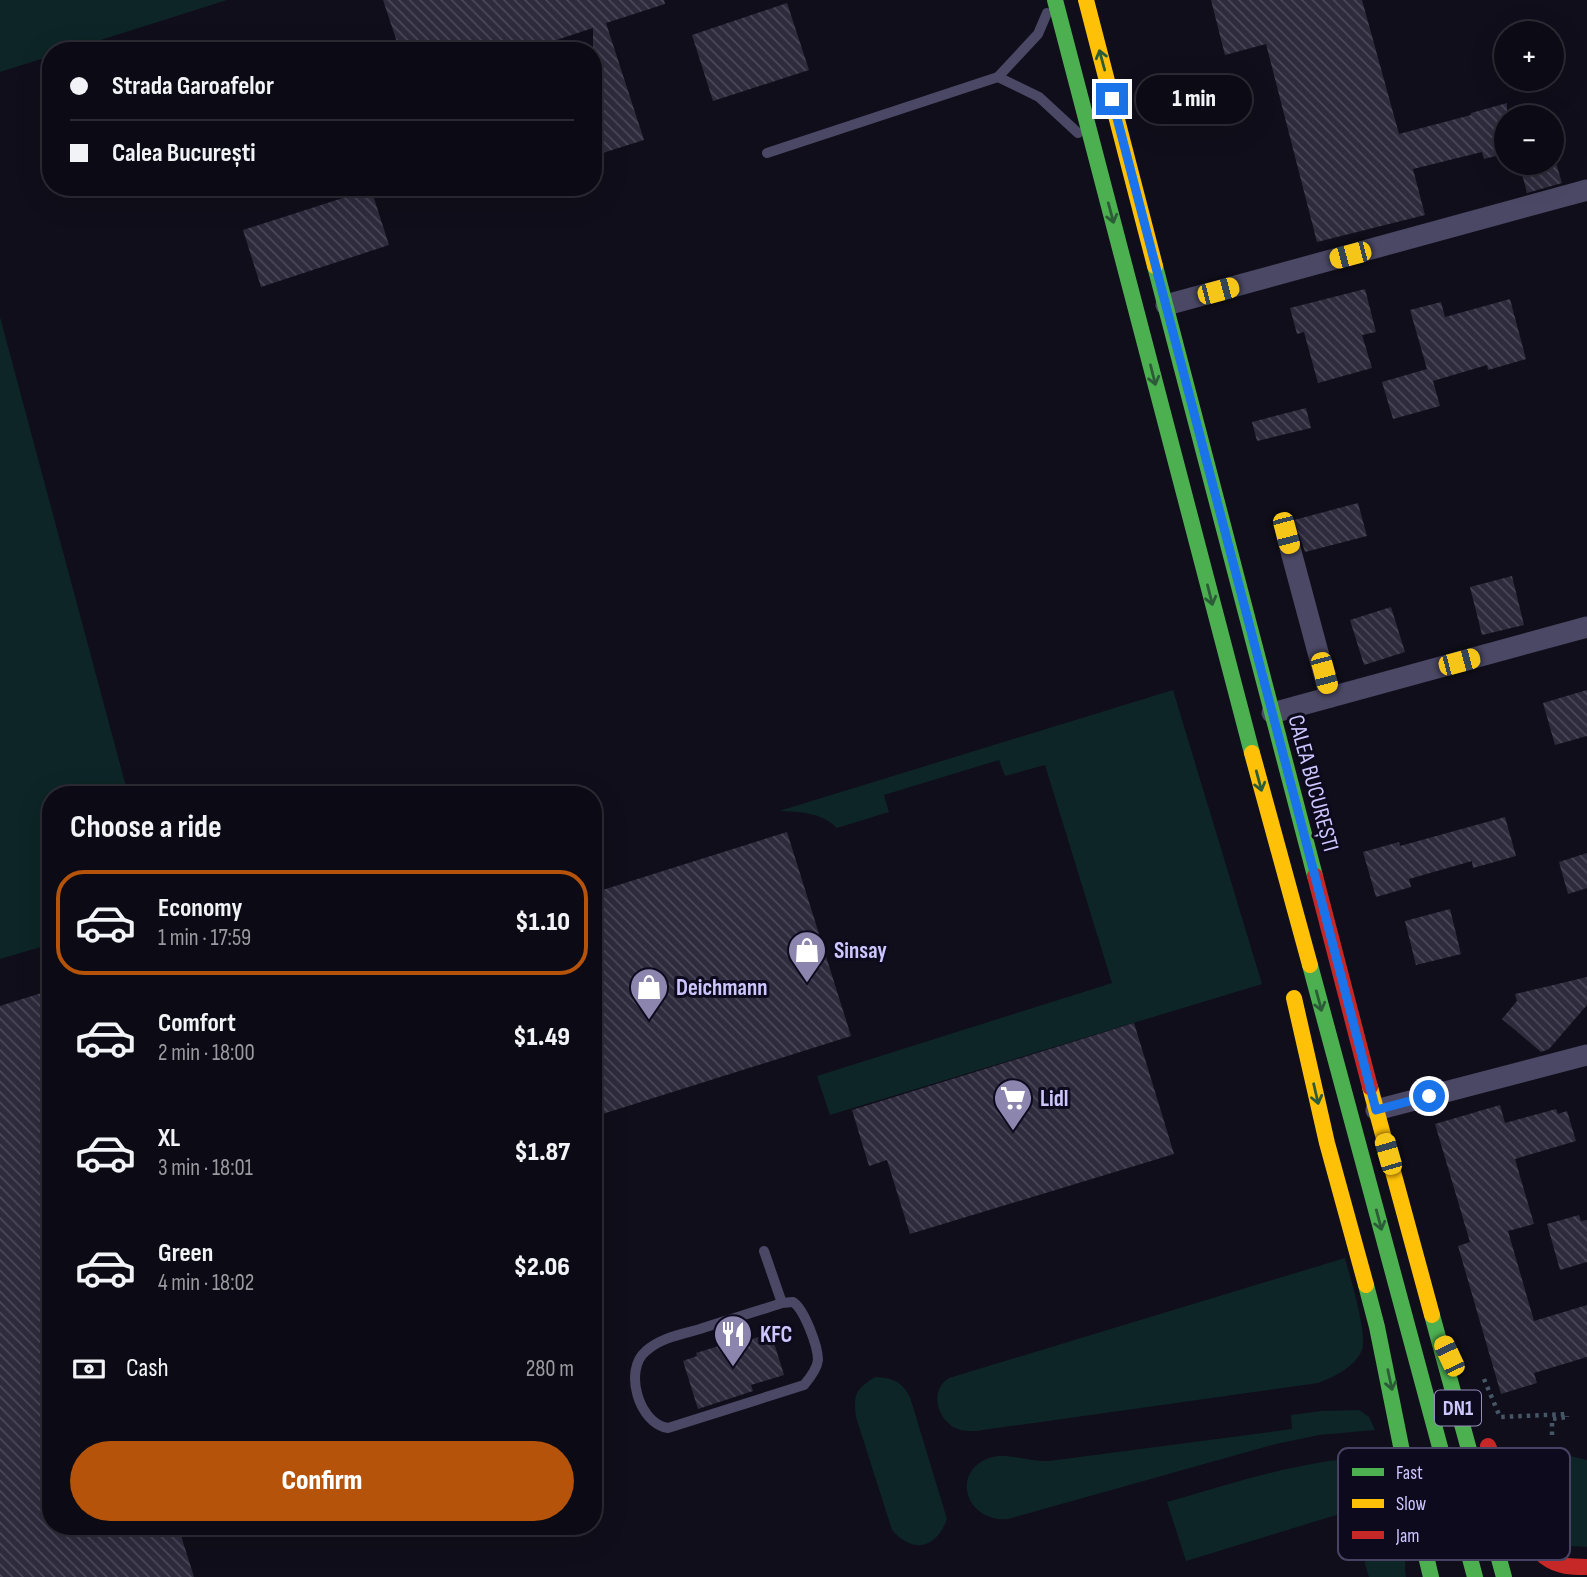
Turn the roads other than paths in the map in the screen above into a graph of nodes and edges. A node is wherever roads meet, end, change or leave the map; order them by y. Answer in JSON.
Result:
{"nodes":[{"id":1,"x":1052,"y":0,"type":"edge"},
{"id":2,"x":1086,"y":0,"type":"edge"},
{"id":3,"x":998,"y":77,"type":"junction"},
{"id":4,"x":1093,"y":147,"type":"junction"},
{"id":5,"x":767,"y":153,"type":"dead end"},
{"id":6,"x":1587,"y":190,"type":"edge"},
{"id":7,"x":1166,"y":305,"type":"junction"},
{"id":8,"x":1286,"y":533,"type":"dead end"},
{"id":9,"x":1587,"y":626,"type":"edge"},
{"id":10,"x":1330,"y":697,"type":"junction"},
{"id":11,"x":1272,"y":713,"type":"junction"},
{"id":12,"x":1241,"y":715,"type":"junction"},
{"id":13,"x":1248,"y":800,"type":"dead end"},
{"id":14,"x":1290,"y":981,"type":"dead end"},
{"id":15,"x":1587,"y":1055,"type":"edge"},
{"id":16,"x":1376,"y":1110,"type":"junction"},
{"id":17,"x":764,"y":1251,"type":"dead end"},
{"id":18,"x":782,"y":1303,"type":"junction"},
{"id":19,"x":1438,"y":1332,"type":"junction"},
{"id":20,"x":1401,"y":1448,"type":"edge"},
{"id":21,"x":1440,"y":1448,"type":"edge"},
{"id":22,"x":1469,"y":1448,"type":"edge"},
{"id":23,"x":1489,"y":1448,"type":"edge"},
{"id":24,"x":1428,"y":1560,"type":"edge"},
{"id":25,"x":1470,"y":1560,"type":"edge"},
{"id":26,"x":1499,"y":1560,"type":"edge"},
{"id":27,"x":1549,"y":1560,"type":"edge"},
{"id":28,"x":1587,"y":1567,"type":"edge"},
{"id":29,"x":1432,"y":1577,"type":"edge"},
{"id":30,"x":1475,"y":1577,"type":"edge"},
{"id":31,"x":1504,"y":1577,"type":"edge"}],
"edges":[{"from":1,"to":3,"type":"lane"},
{"from":1,"to":4,"type":"highway","number":"DN1"},
{"from":7,"to":2,"type":"highway","name":"CALEA BUCUREȘTI","number":"DN1","one_way":true},
{"from":3,"to":4,"type":"lane"},
{"from":3,"to":5,"type":"lane"},
{"from":4,"to":12,"type":"highway","number":"DN1","one_way":true},
{"from":6,"to":7,"type":"street"},
{"from":7,"to":11,"type":"highway","name":"CALEA BUCUREȘTI","number":"DN1"},
{"from":8,"to":10,"type":"street"},
{"from":9,"to":10,"type":"street"},
{"from":10,"to":11,"type":"street"},
{"from":11,"to":16,"type":"highway","name":"CALEA BUCUREȘTI","number":"DN1"},
{"from":12,"to":13,"type":"highway"},
{"from":12,"to":21,"type":"highway","number":"DN1","one_way":true},
{"from":14,"to":20,"type":"highway","one_way":true},
{"from":15,"to":16,"type":"street"},
{"from":16,"to":19,"type":"highway","name":"CALEA BUCUREȘTI","number":"DN1"},
{"from":17,"to":18,"type":"lane"},
{"from":18,"to":18,"type":"lane"},
{"from":19,"to":22,"type":"highway","name":"CALEA BUCUREȘTI","number":"DN1"},
{"from":19,"to":23,"type":"highway"},
{"from":24,"to":29,"type":"highway","one_way":true},
{"from":25,"to":30,"type":"highway","number":"DN1","one_way":true},
{"from":26,"to":31,"type":"highway","name":"CALEA BUCUREȘTI","number":"DN1"},
{"from":27,"to":28,"type":"highway"}]}
